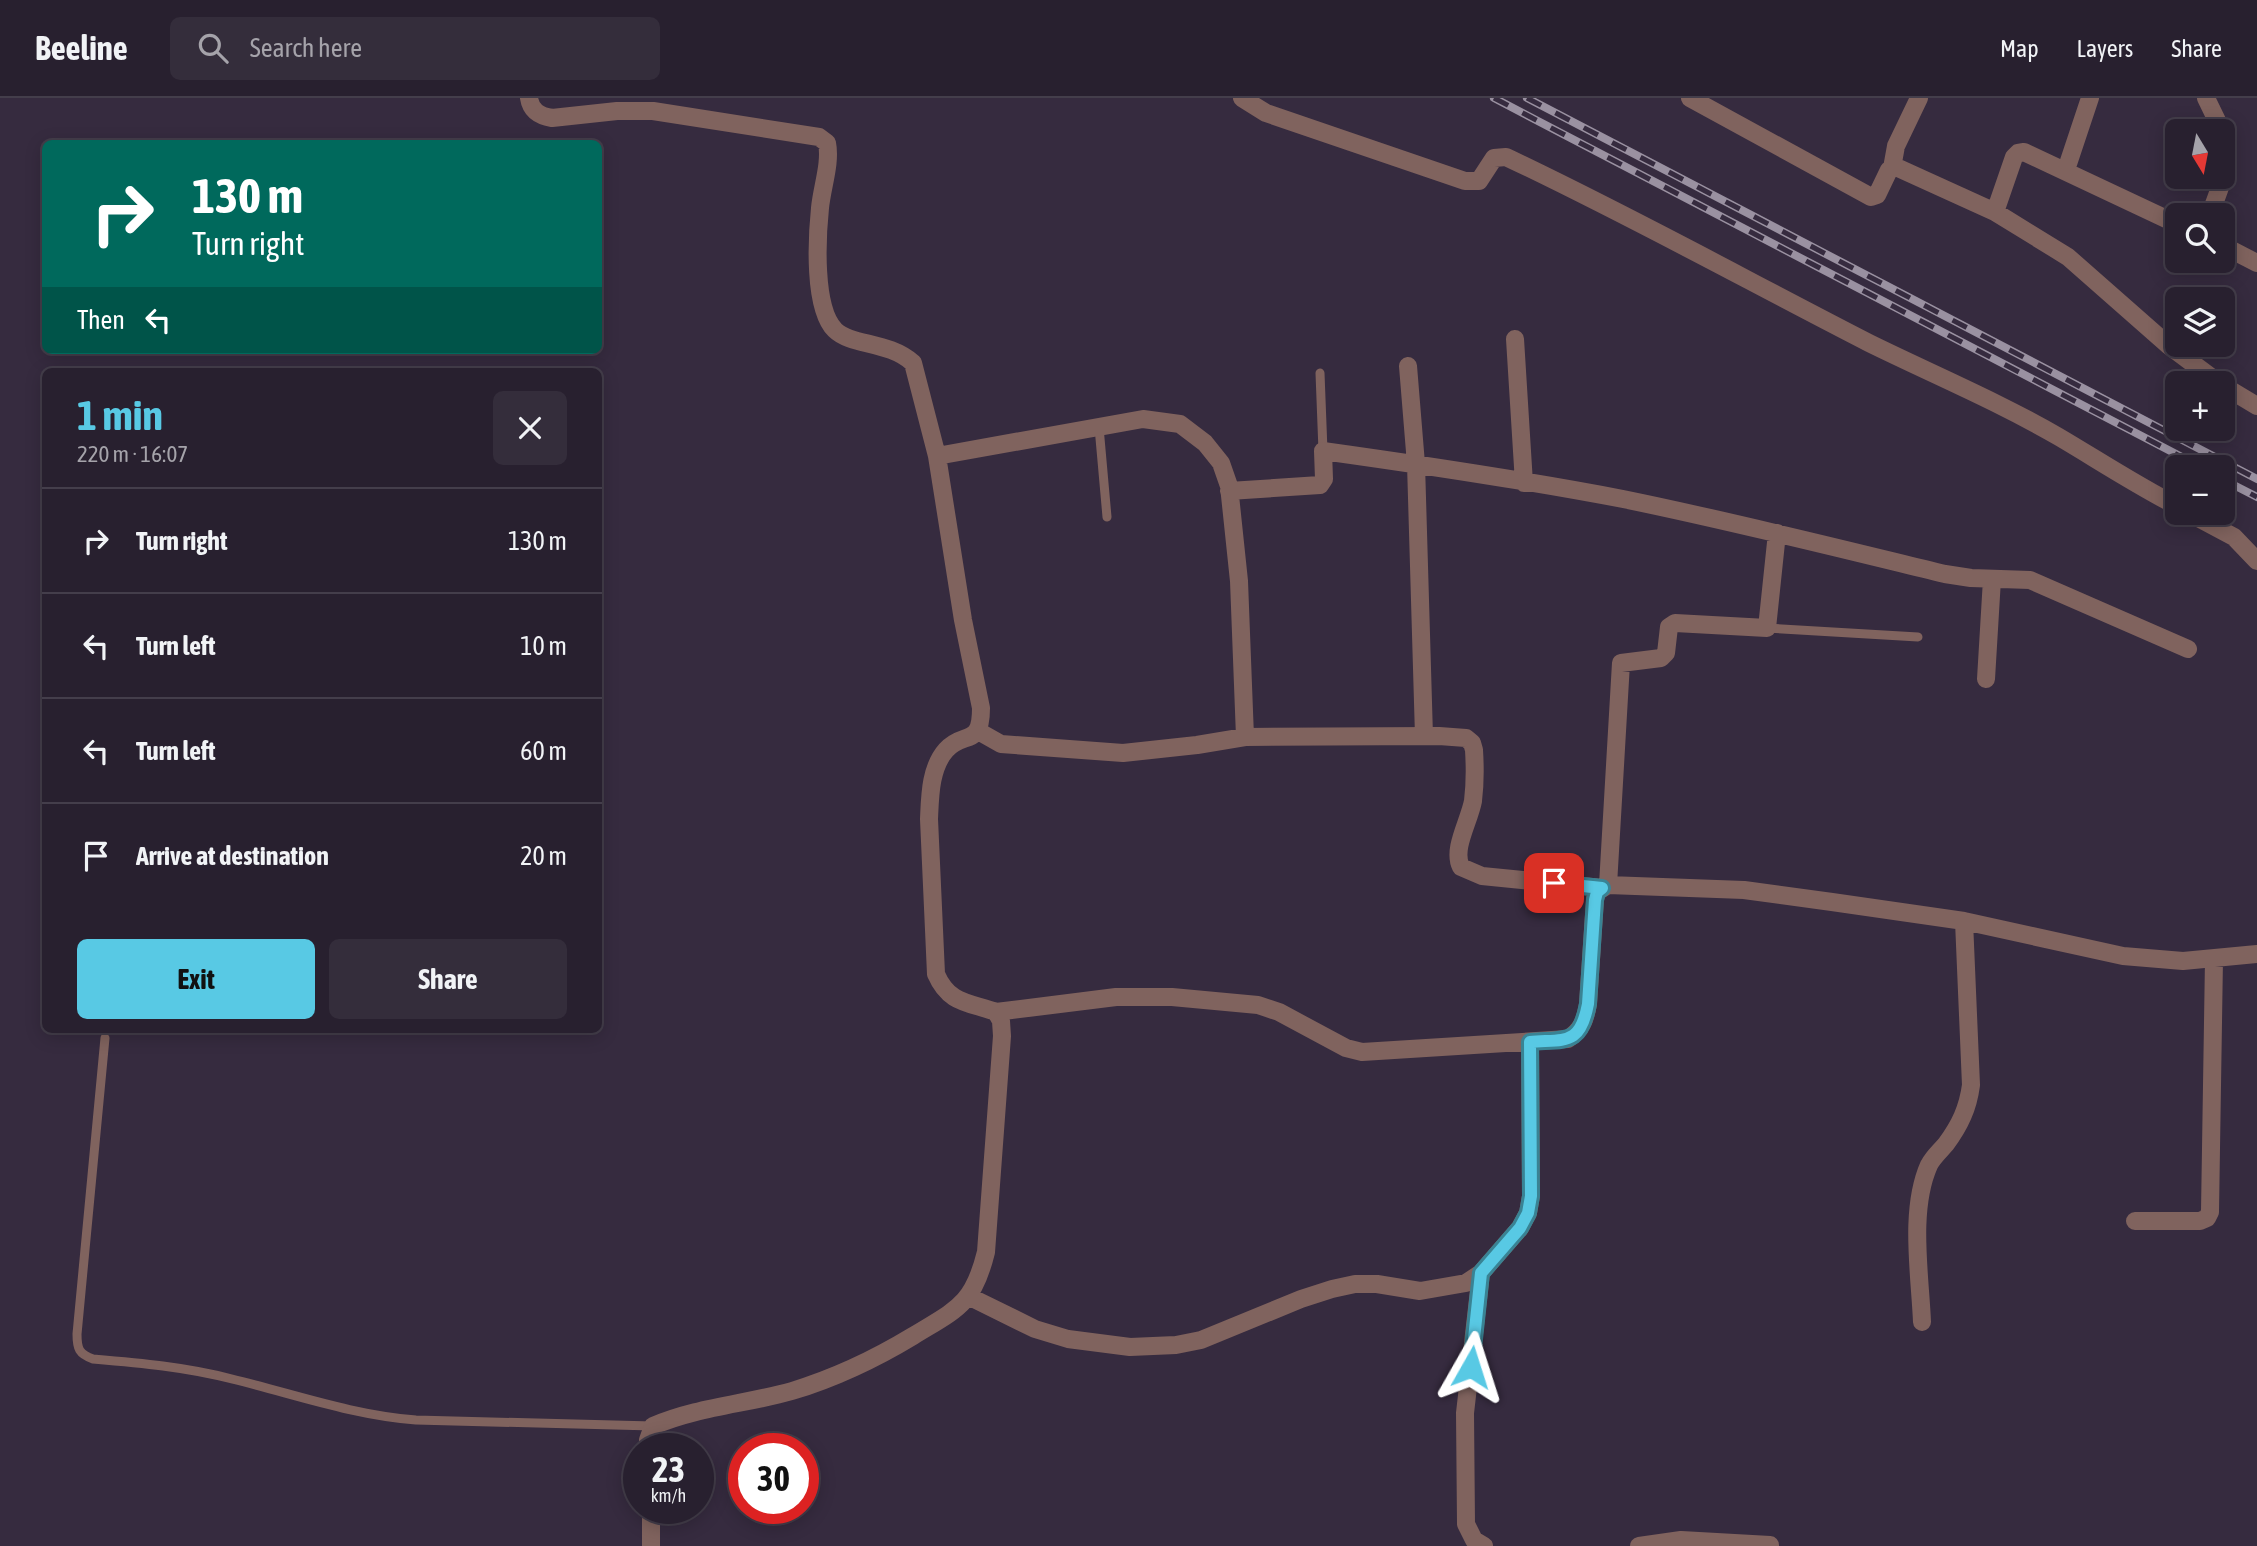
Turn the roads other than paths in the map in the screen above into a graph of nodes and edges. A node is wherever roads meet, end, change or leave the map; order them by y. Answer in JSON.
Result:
{"nodes":[{"id":1,"x":529,"y":98,"type":"edge"},
{"id":2,"x":1242,"y":98,"type":"edge"},
{"id":3,"x":1690,"y":98,"type":"edge"},
{"id":4,"x":1919,"y":98,"type":"edge"},
{"id":5,"x":2090,"y":98,"type":"edge"},
{"id":6,"x":2206,"y":98,"type":"edge"},
{"id":7,"x":2216,"y":119,"type":"edge"},
{"id":8,"x":1892,"y":168,"type":"junction"},
{"id":9,"x":2066,"y":170,"type":"junction"},
{"id":10,"x":1995,"y":212,"type":"junction"},
{"id":11,"x":2165,"y":218,"type":"edge"},
{"id":12,"x":2235,"y":252,"type":"edge"},
{"id":13,"x":2257,"y":263,"type":"edge"},
{"id":14,"x":1515,"y":339,"type":"dead end"},
{"id":15,"x":1408,"y":366,"type":"dead end"},
{"id":16,"x":2203,"y":371,"type":"edge"},
{"id":17,"x":1320,"y":373,"type":"dead end"},
{"id":18,"x":2235,"y":393,"type":"edge"},
{"id":19,"x":2257,"y":406,"type":"edge"},
{"id":20,"x":1099,"y":427,"type":"junction"},
{"id":21,"x":1323,"y":451,"type":"junction"},
{"id":22,"x":937,"y":456,"type":"junction"},
{"id":23,"x":1416,"y":464,"type":"junction"},
{"id":24,"x":1524,"y":483,"type":"junction"},
{"id":25,"x":1229,"y":491,"type":"junction"},
{"id":26,"x":2165,"y":500,"type":"edge"},
{"id":27,"x":1107,"y":517,"type":"dead end"},
{"id":28,"x":2212,"y":525,"type":"edge"},
{"id":29,"x":1777,"y":533,"type":"junction"},
{"id":30,"x":2257,"y":561,"type":"edge"},
{"id":31,"x":1992,"y":579,"type":"junction"},
{"id":32,"x":1767,"y":628,"type":"junction"},
{"id":33,"x":1918,"y":637,"type":"dead end"},
{"id":34,"x":2188,"y":649,"type":"dead end"},
{"id":35,"x":1986,"y":679,"type":"dead end"},
{"id":36,"x":978,"y":731,"type":"junction"},
{"id":37,"x":1424,"y":736,"type":"junction"},
{"id":38,"x":1245,"y":737,"type":"junction"},
{"id":39,"x":1605,"y":886,"type":"junction"},
{"id":40,"x":1964,"y":921,"type":"junction"},
{"id":41,"x":2257,"y":954,"type":"edge"},
{"id":42,"x":2214,"y":959,"type":"junction"},
{"id":43,"x":996,"y":1012,"type":"junction"},
{"id":44,"x":105,"y":1038,"type":"dead end"},
{"id":45,"x":1530,"y":1042,"type":"junction"},
{"id":46,"x":2135,"y":1221,"type":"dead end"},
{"id":47,"x":1481,"y":1273,"type":"junction"},
{"id":48,"x":970,"y":1297,"type":"junction"},
{"id":49,"x":1922,"y":1321,"type":"dead end"},
{"id":50,"x":653,"y":1426,"type":"junction"},
{"id":51,"x":651,"y":1433,"type":"edge"},
{"id":52,"x":651,"y":1524,"type":"edge"},
{"id":53,"x":1770,"y":1545,"type":"edge"},
{"id":54,"x":652,"y":1546,"type":"edge"},
{"id":55,"x":1484,"y":1546,"type":"edge"},
{"id":56,"x":1639,"y":1546,"type":"edge"}],
"edges":[{"from":1,"to":22,"type":"street"},
{"from":2,"to":26,"type":"street"},
{"from":3,"to":8,"type":"street"},
{"from":4,"to":8,"type":"street"},
{"from":5,"to":9,"type":"street"},
{"from":6,"to":7,"type":"street"},
{"from":8,"to":10,"type":"street"},
{"from":9,"to":10,"type":"street"},
{"from":9,"to":11,"type":"street"},
{"from":10,"to":16,"type":"street"},
{"from":12,"to":13,"type":"street"},
{"from":14,"to":24,"type":"street"},
{"from":15,"to":23,"type":"street"},
{"from":17,"to":21,"type":"lane"},
{"from":18,"to":19,"type":"street"},
{"from":20,"to":22,"type":"street"},
{"from":20,"to":25,"type":"street"},
{"from":20,"to":27,"type":"lane"},
{"from":21,"to":23,"type":"street"},
{"from":21,"to":25,"type":"street"},
{"from":22,"to":36,"type":"street"},
{"from":23,"to":24,"type":"street"},
{"from":23,"to":37,"type":"street"},
{"from":24,"to":29,"type":"street"},
{"from":25,"to":38,"type":"street"},
{"from":28,"to":30,"type":"street"},
{"from":29,"to":31,"type":"street"},
{"from":29,"to":32,"type":"street"},
{"from":31,"to":34,"type":"street"},
{"from":31,"to":35,"type":"street"},
{"from":32,"to":33,"type":"lane"},
{"from":32,"to":39,"type":"street"},
{"from":36,"to":38,"type":"street"},
{"from":36,"to":43,"type":"street"},
{"from":37,"to":38,"type":"street"},
{"from":37,"to":39,"type":"street"},
{"from":39,"to":40,"type":"street"},
{"from":39,"to":45,"type":"street"},
{"from":40,"to":42,"type":"street"},
{"from":40,"to":49,"type":"street"},
{"from":41,"to":42,"type":"street"},
{"from":42,"to":46,"type":"street"},
{"from":43,"to":45,"type":"street"},
{"from":43,"to":48,"type":"street"},
{"from":44,"to":50,"type":"lane"},
{"from":45,"to":47,"type":"street"},
{"from":47,"to":48,"type":"street"},
{"from":47,"to":55,"type":"street"},
{"from":48,"to":50,"type":"street"},
{"from":50,"to":51,"type":"street"},
{"from":52,"to":54,"type":"street"},
{"from":53,"to":56,"type":"street"}]}
